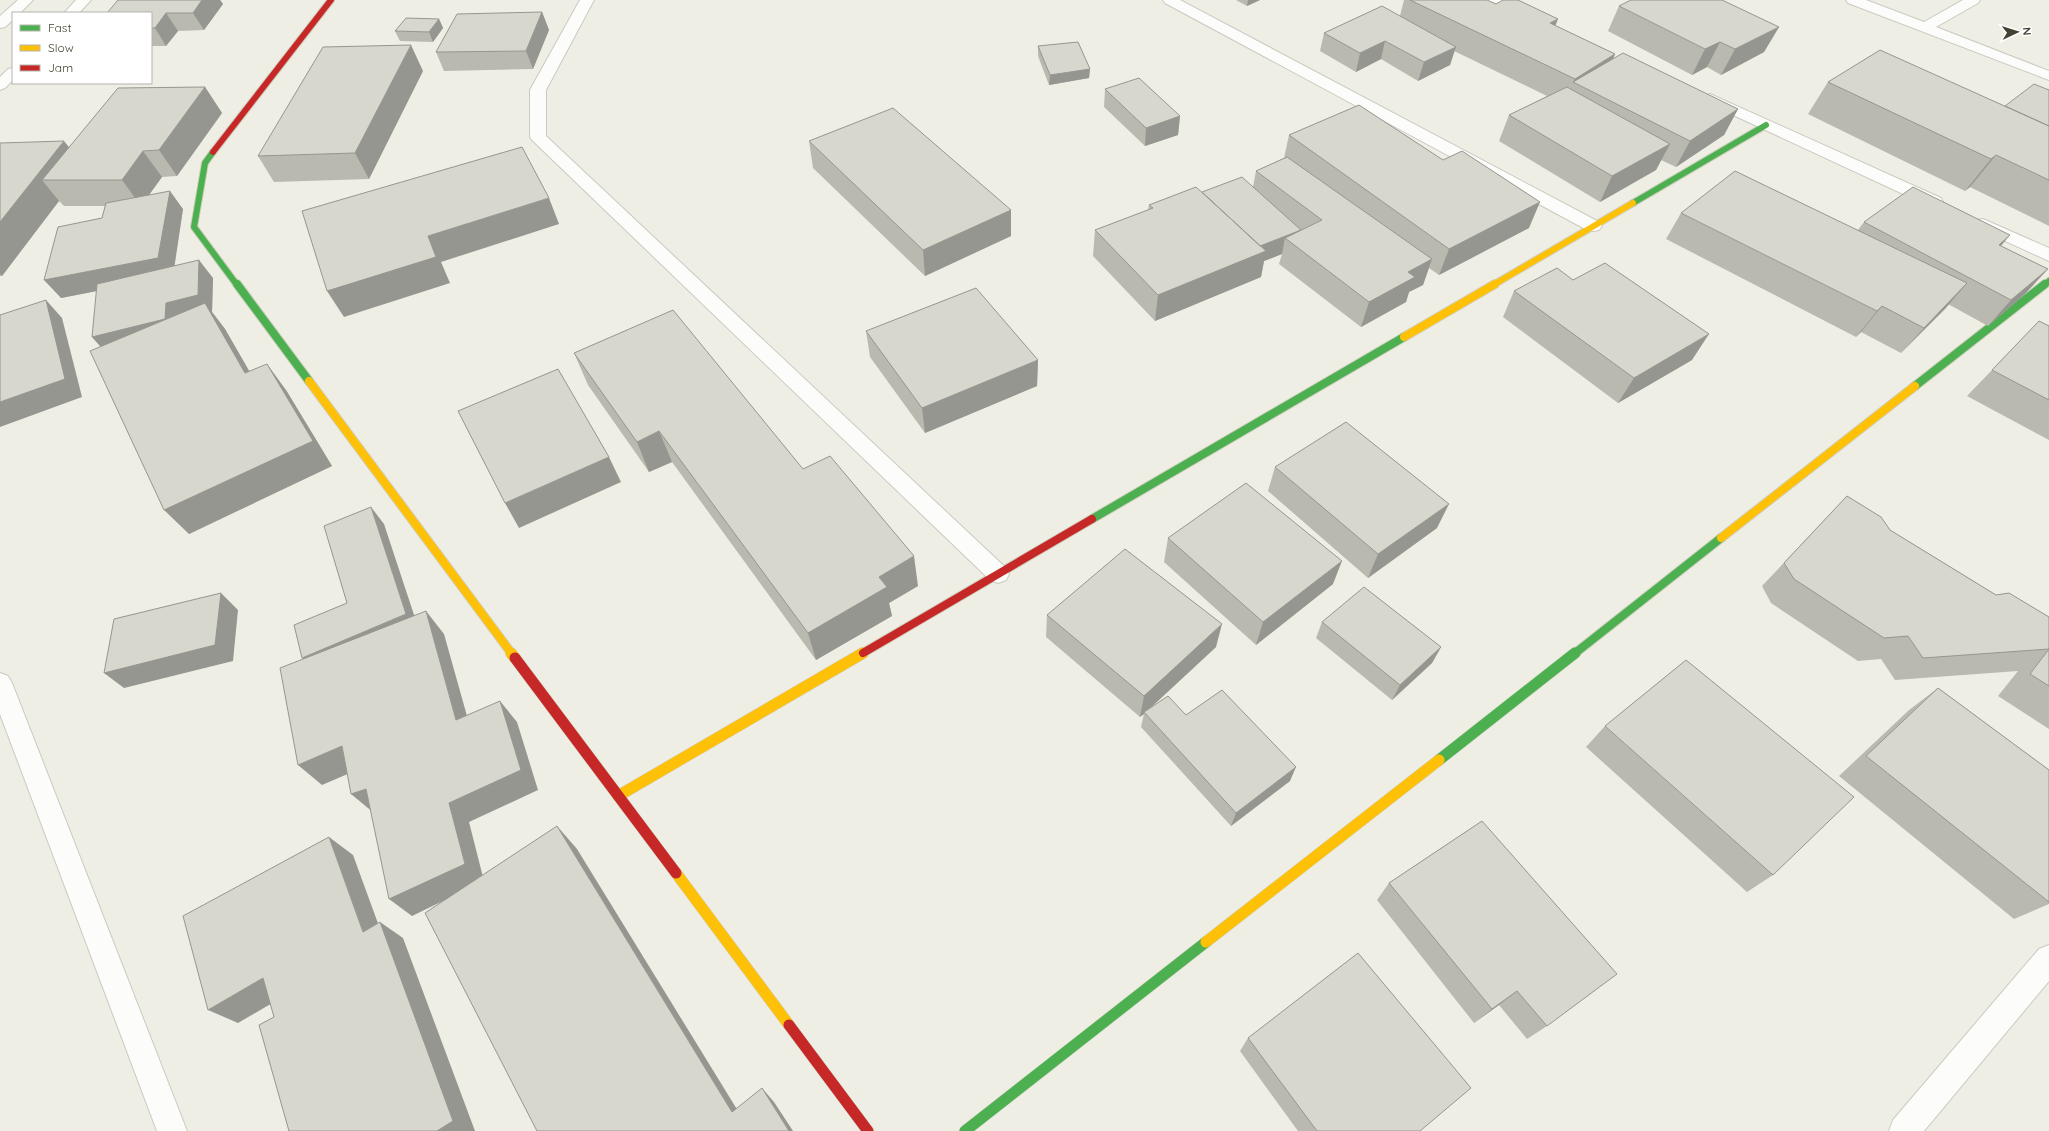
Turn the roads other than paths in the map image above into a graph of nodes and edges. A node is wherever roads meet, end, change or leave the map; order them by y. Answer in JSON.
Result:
{"nodes":[{"id":1,"x":26,"y":0,"type":"edge"},
{"id":2,"x":84,"y":0,"type":"edge"},
{"id":3,"x":331,"y":0,"type":"edge"},
{"id":4,"x":587,"y":0,"type":"edge"},
{"id":5,"x":1170,"y":0,"type":"edge"},
{"id":6,"x":1493,"y":0,"type":"edge"},
{"id":7,"x":1853,"y":0,"type":"edge"},
{"id":8,"x":1973,"y":0,"type":"edge"},
{"id":9,"x":13,"y":12,"type":"edge"},
{"id":10,"x":72,"y":12,"type":"edge"},
{"id":11,"x":12,"y":13,"type":"edge"},
{"id":12,"x":1536,"y":20,"type":"edge"},
{"id":13,"x":0,"y":24,"type":"edge"},
{"id":14,"x":1924,"y":28,"type":"junction"},
{"id":15,"x":12,"y":73,"type":"edge"},
{"id":16,"x":2049,"y":76,"type":"edge"},
{"id":17,"x":0,"y":85,"type":"edge"},
{"id":18,"x":1694,"y":92,"type":"edge"},
{"id":19,"x":1766,"y":125,"type":"junction"},
{"id":20,"x":1947,"y":208,"type":"edge"},
{"id":21,"x":1969,"y":218,"type":"edge"},
{"id":22,"x":1592,"y":226,"type":"junction"},
{"id":23,"x":2049,"y":255,"type":"edge"},
{"id":24,"x":2049,"y":281,"type":"edge"},
{"id":25,"x":998,"y":574,"type":"junction"},
{"id":26,"x":0,"y":682,"type":"edge"},
{"id":27,"x":618,"y":796,"type":"junction"},
{"id":28,"x":2049,"y":959,"type":"edge"},
{"id":29,"x":172,"y":1131,"type":"edge"},
{"id":30,"x":868,"y":1131,"type":"edge"},
{"id":31,"x":965,"y":1131,"type":"edge"},
{"id":32,"x":1904,"y":1131,"type":"edge"}],
"edges":[{"from":1,"to":9,"type":"street"},
{"from":2,"to":10,"type":"street"},
{"from":3,"to":27,"type":"street"},
{"from":4,"to":25,"type":"street"},
{"from":5,"to":22,"type":"street"},
{"from":6,"to":12,"type":"street"},
{"from":7,"to":14,"type":"street"},
{"from":8,"to":14,"type":"street"},
{"from":11,"to":13,"type":"street"},
{"from":14,"to":16,"type":"street"},
{"from":15,"to":17,"type":"street"},
{"from":18,"to":19,"type":"street"},
{"from":19,"to":20,"type":"street"},
{"from":19,"to":22,"type":"street"},
{"from":21,"to":23,"type":"street"},
{"from":22,"to":25,"type":"street"},
{"from":24,"to":31,"type":"street"},
{"from":25,"to":27,"type":"street"},
{"from":26,"to":29,"type":"street"},
{"from":27,"to":30,"type":"street"},
{"from":28,"to":32,"type":"street"}]}
